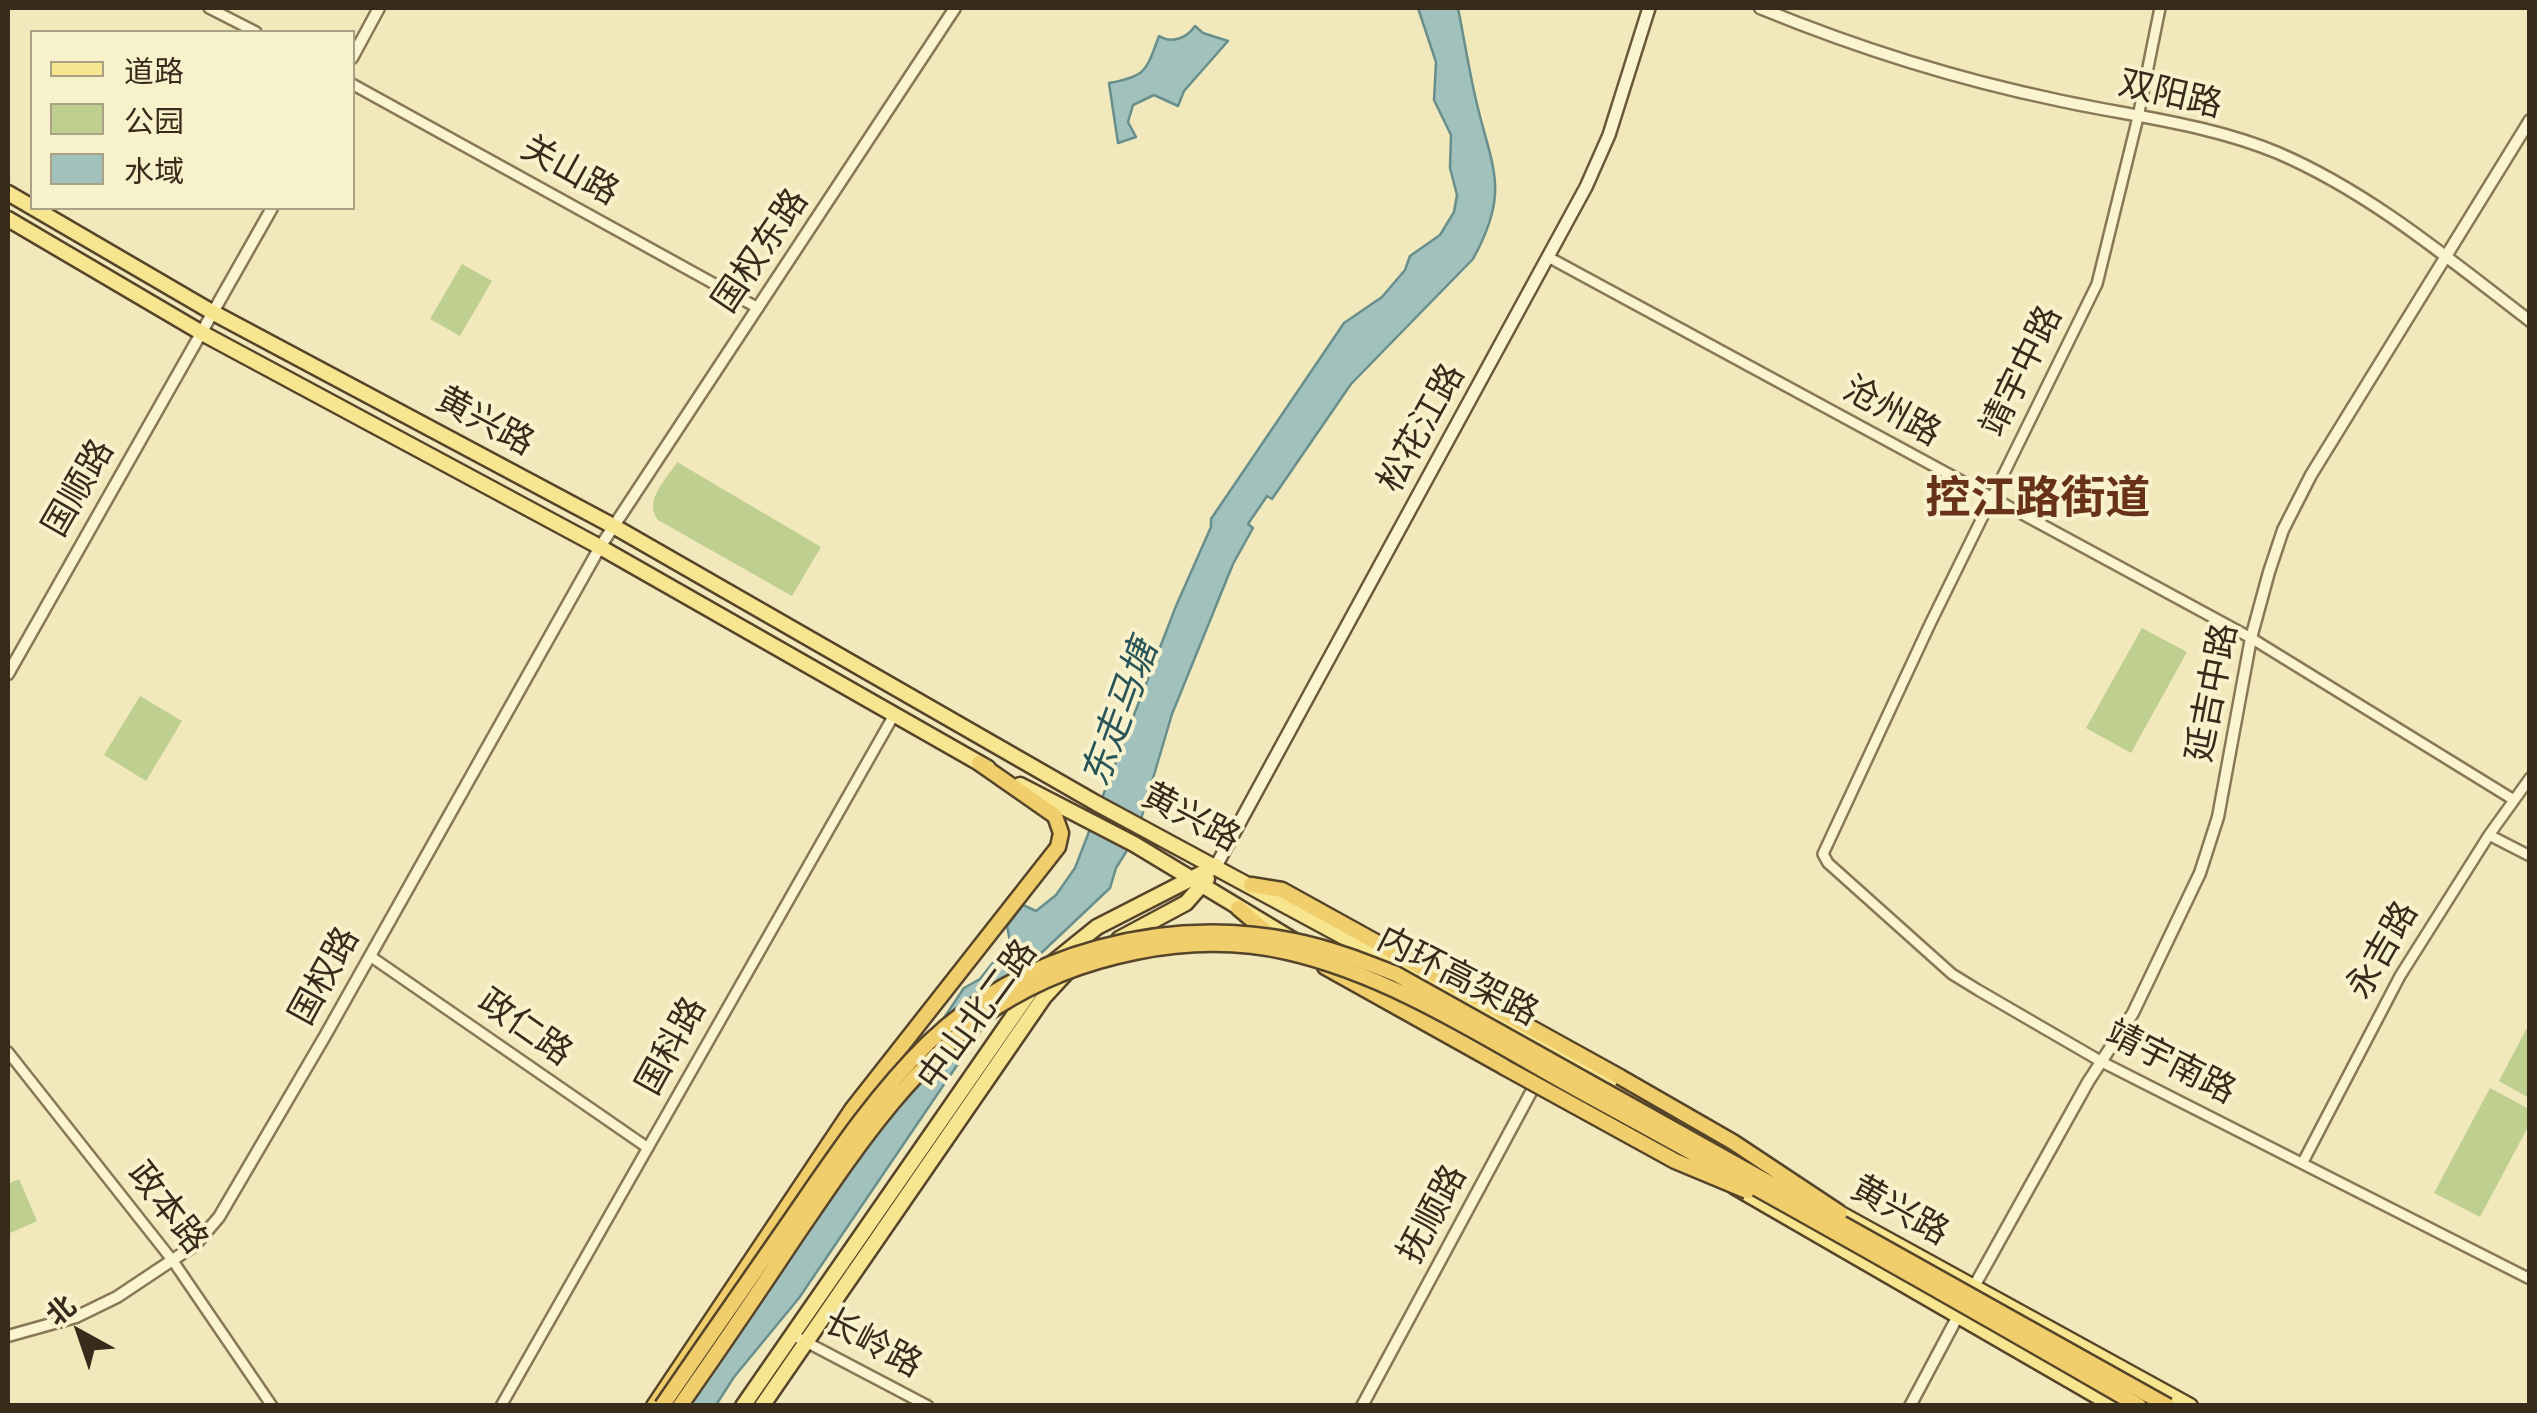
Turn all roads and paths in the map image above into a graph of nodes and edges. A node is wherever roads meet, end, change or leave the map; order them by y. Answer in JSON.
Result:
{"nodes":[{"id":1,"x":209,"y":8,"type":"edge"},
{"id":2,"x":379,"y":8,"type":"edge"},
{"id":3,"x":955,"y":8,"type":"edge"},
{"id":4,"x":1649,"y":8,"type":"edge"},
{"id":5,"x":1760,"y":8,"type":"edge"},
{"id":6,"x":2160,"y":8,"type":"edge"},
{"id":7,"x":252,"y":30,"type":"edge"},
{"id":8,"x":355,"y":52,"type":"edge"},
{"id":9,"x":355,"y":86,"type":"edge"},
{"id":10,"x":2138,"y":116,"type":"junction"},
{"id":11,"x":2530,"y":120,"type":"edge"},
{"id":12,"x":8,"y":194,"type":"edge"},
{"id":13,"x":30,"y":207,"type":"edge"},
{"id":14,"x":36,"y":210,"type":"edge"},
{"id":15,"x":271,"y":210,"type":"edge"},
{"id":16,"x":8,"y":219,"type":"edge"},
{"id":17,"x":2445,"y":256,"type":"junction"},
{"id":18,"x":1550,"y":258,"type":"junction"},
{"id":19,"x":758,"y":308,"type":"junction"},
{"id":20,"x":212,"y":312,"type":"junction"},
{"id":21,"x":2530,"y":321,"type":"edge"},
{"id":22,"x":202,"y":333,"type":"junction"},
{"id":23,"x":1992,"y":500,"type":"junction"},
{"id":24,"x":615,"y":528,"type":"junction"},
{"id":25,"x":600,"y":547,"type":"junction"},
{"id":26,"x":2251,"y":638,"type":"junction"},
{"id":27,"x":8,"y":674,"type":"edge"},
{"id":28,"x":894,"y":715,"type":"junction"},
{"id":29,"x":979,"y":762,"type":"junction"},
{"id":30,"x":2530,"y":778,"type":"edge"},
{"id":31,"x":2514,"y":800,"type":"junction"},
{"id":32,"x":2489,"y":835,"type":"junction"},
{"id":33,"x":1824,"y":848,"type":"joint"},
{"id":34,"x":2530,"y":856,"type":"edge"},
{"id":35,"x":1216,"y":866,"type":"junction"},
{"id":36,"x":1197,"y":882,"type":"junction"},
{"id":37,"x":1251,"y":885,"type":"junction"},
{"id":38,"x":1238,"y":908,"type":"junction"},
{"id":39,"x":370,"y":956,"type":"junction"},
{"id":40,"x":1553,"y":1050,"type":"junction"},
{"id":41,"x":8,"y":1052,"type":"edge"},
{"id":42,"x":2102,"y":1062,"type":"junction"},
{"id":43,"x":1539,"y":1077,"type":"junction"},
{"id":44,"x":648,"y":1148,"type":"junction"},
{"id":45,"x":2303,"y":1162,"type":"junction"},
{"id":46,"x":1798,"y":1213,"type":"junction"},
{"id":47,"x":173,"y":1261,"type":"junction"},
{"id":48,"x":1915,"y":1264,"type":"junction"},
{"id":49,"x":2530,"y":1279,"type":"edge"},
{"id":50,"x":1973,"y":1287,"type":"junction"},
{"id":51,"x":1958,"y":1317,"type":"junction"},
{"id":52,"x":791,"y":1334,"type":"junction"},
{"id":53,"x":8,"y":1336,"type":"edge"},
{"id":54,"x":806,"y":1342,"type":"junction"},
{"id":55,"x":272,"y":1406,"type":"edge"},
{"id":56,"x":501,"y":1406,"type":"edge"},
{"id":57,"x":654,"y":1406,"type":"edge"},
{"id":58,"x":662,"y":1406,"type":"edge"},
{"id":59,"x":680,"y":1406,"type":"edge"},
{"id":60,"x":743,"y":1406,"type":"edge"},
{"id":61,"x":762,"y":1406,"type":"edge"},
{"id":62,"x":928,"y":1406,"type":"edge"},
{"id":63,"x":1362,"y":1406,"type":"edge"},
{"id":64,"x":1910,"y":1406,"type":"edge"},
{"id":65,"x":2114,"y":1406,"type":"edge"},
{"id":66,"x":2139,"y":1406,"type":"edge"},
{"id":67,"x":2168,"y":1406,"type":"edge"},
{"id":68,"x":2190,"y":1406,"type":"edge"}],
"edges":[{"from":1,"to":7,"type":"street"},
{"from":2,"to":8,"type":"street"},
{"from":3,"to":19,"type":"street","name":"国权东路"},
{"from":4,"to":18,"type":"main road","name":"松花江路"},
{"from":5,"to":10,"type":"street","name":"双阳路"},
{"from":6,"to":10,"type":"street","name":"靖宇中路"},
{"from":9,"to":19,"type":"street","name":"关山路"},
{"from":10,"to":17,"type":"street","name":"双阳路"},
{"from":10,"to":23,"type":"street","name":"靖宇中路"},
{"from":11,"to":17,"type":"street","name":"延吉中路"},
{"from":12,"to":13,"type":"main road","name":"黄兴路"},
{"from":14,"to":20,"type":"main road","name":"黄兴路"},
{"from":15,"to":20,"type":"street","name":"国顺路"},
{"from":16,"to":22,"type":"main road","name":"黄兴路"},
{"from":17,"to":21,"type":"street","name":"双阳路"},
{"from":17,"to":26,"type":"street","name":"延吉中路"},
{"from":18,"to":23,"type":"street","name":"沧州路"},
{"from":18,"to":35,"type":"main road","name":"松花江路"},
{"from":19,"to":24,"type":"street","name":"国权东路"},
{"from":20,"to":22,"type":"street","name":"国顺路"},
{"from":20,"to":24,"type":"main road","name":"黄兴路"},
{"from":22,"to":25,"type":"main road","name":"黄兴路"},
{"from":22,"to":27,"type":"street","name":"国顺路"},
{"from":23,"to":26,"type":"street","name":"沧州路"},
{"from":23,"to":33,"type":"street","name":"靖宇中路"},
{"from":24,"to":25,"type":"street","name":"国权东路"},
{"from":24,"to":35,"type":"main road","name":"黄兴路"},
{"from":25,"to":28,"type":"main road","name":"黄兴路"},
{"from":25,"to":39,"type":"street","name":"国权路"},
{"from":26,"to":31,"type":"street","name":"沧州路"},
{"from":26,"to":42,"type":"street","name":"延吉中路"},
{"from":28,"to":29,"type":"main road","name":"黄兴路"},
{"from":28,"to":44,"type":"street","name":"国科路"},
{"from":29,"to":36,"type":"main road","name":"黄兴路"},
{"from":29,"to":57,"type":"highway","bridge":true},
{"from":30,"to":31,"type":"street","name":"永吉路"},
{"from":31,"to":32,"type":"street","name":"永吉路"},
{"from":32,"to":34,"type":"street"},
{"from":32,"to":45,"type":"street","name":"永吉路"},
{"from":33,"to":42,"type":"street","name":"靖宇南路"},
{"from":35,"to":36,"type":"main road","name":"中山北二路"},
{"from":35,"to":37,"type":"main road","name":"黄兴路"},
{"from":36,"to":38,"type":"main road","name":"黄兴路"},
{"from":36,"to":52,"type":"main road","name":"中山北二路"},
{"from":36,"to":54,"type":"main road","name":"中山北二路"},
{"from":37,"to":40,"type":"main road","name":"黄兴路"},
{"from":37,"to":48,"type":"highway","bridge":true},
{"from":38,"to":43,"type":"main road","name":"黄兴路"},
{"from":38,"to":46,"type":"highway","bridge":true},
{"from":39,"to":44,"type":"street","name":"政仁路"},
{"from":39,"to":47,"type":"street","name":"国权路"},
{"from":40,"to":43,"type":"street","name":"抚顺路"},
{"from":40,"to":50,"type":"main road","name":"黄兴路"},
{"from":41,"to":47,"type":"street","name":"政本路"},
{"from":42,"to":45,"type":"street","name":"靖宇南路"},
{"from":42,"to":50,"type":"street","name":"延吉中路"},
{"from":43,"to":51,"type":"main road","name":"黄兴路"},
{"from":43,"to":63,"type":"street","name":"抚顺路"},
{"from":44,"to":56,"type":"street","name":"国科路"},
{"from":45,"to":49,"type":"street","name":"靖宇南路"},
{"from":46,"to":59,"type":"highway","name":"内环高架路","bridge":true},
{"from":46,"to":66,"type":"highway","name":"内环高架路","bridge":true},
{"from":47,"to":53,"type":"street","name":"国权路"},
{"from":47,"to":55,"type":"street","name":"政本路"},
{"from":48,"to":58,"type":"highway","name":"内环高架路","bridge":true},
{"from":48,"to":67,"type":"highway","name":"内环高架路","bridge":true},
{"from":50,"to":51,"type":"street","name":"延吉中路"},
{"from":50,"to":68,"type":"main road","name":"黄兴路"},
{"from":51,"to":64,"type":"street","name":"延吉中路"},
{"from":51,"to":65,"type":"main road","name":"黄兴路"},
{"from":52,"to":54,"type":"street","name":"长岭路"},
{"from":52,"to":60,"type":"main road","name":"中山北二路"},
{"from":54,"to":61,"type":"main road","name":"中山北二路"},
{"from":54,"to":62,"type":"street","name":"长岭路"}]}
